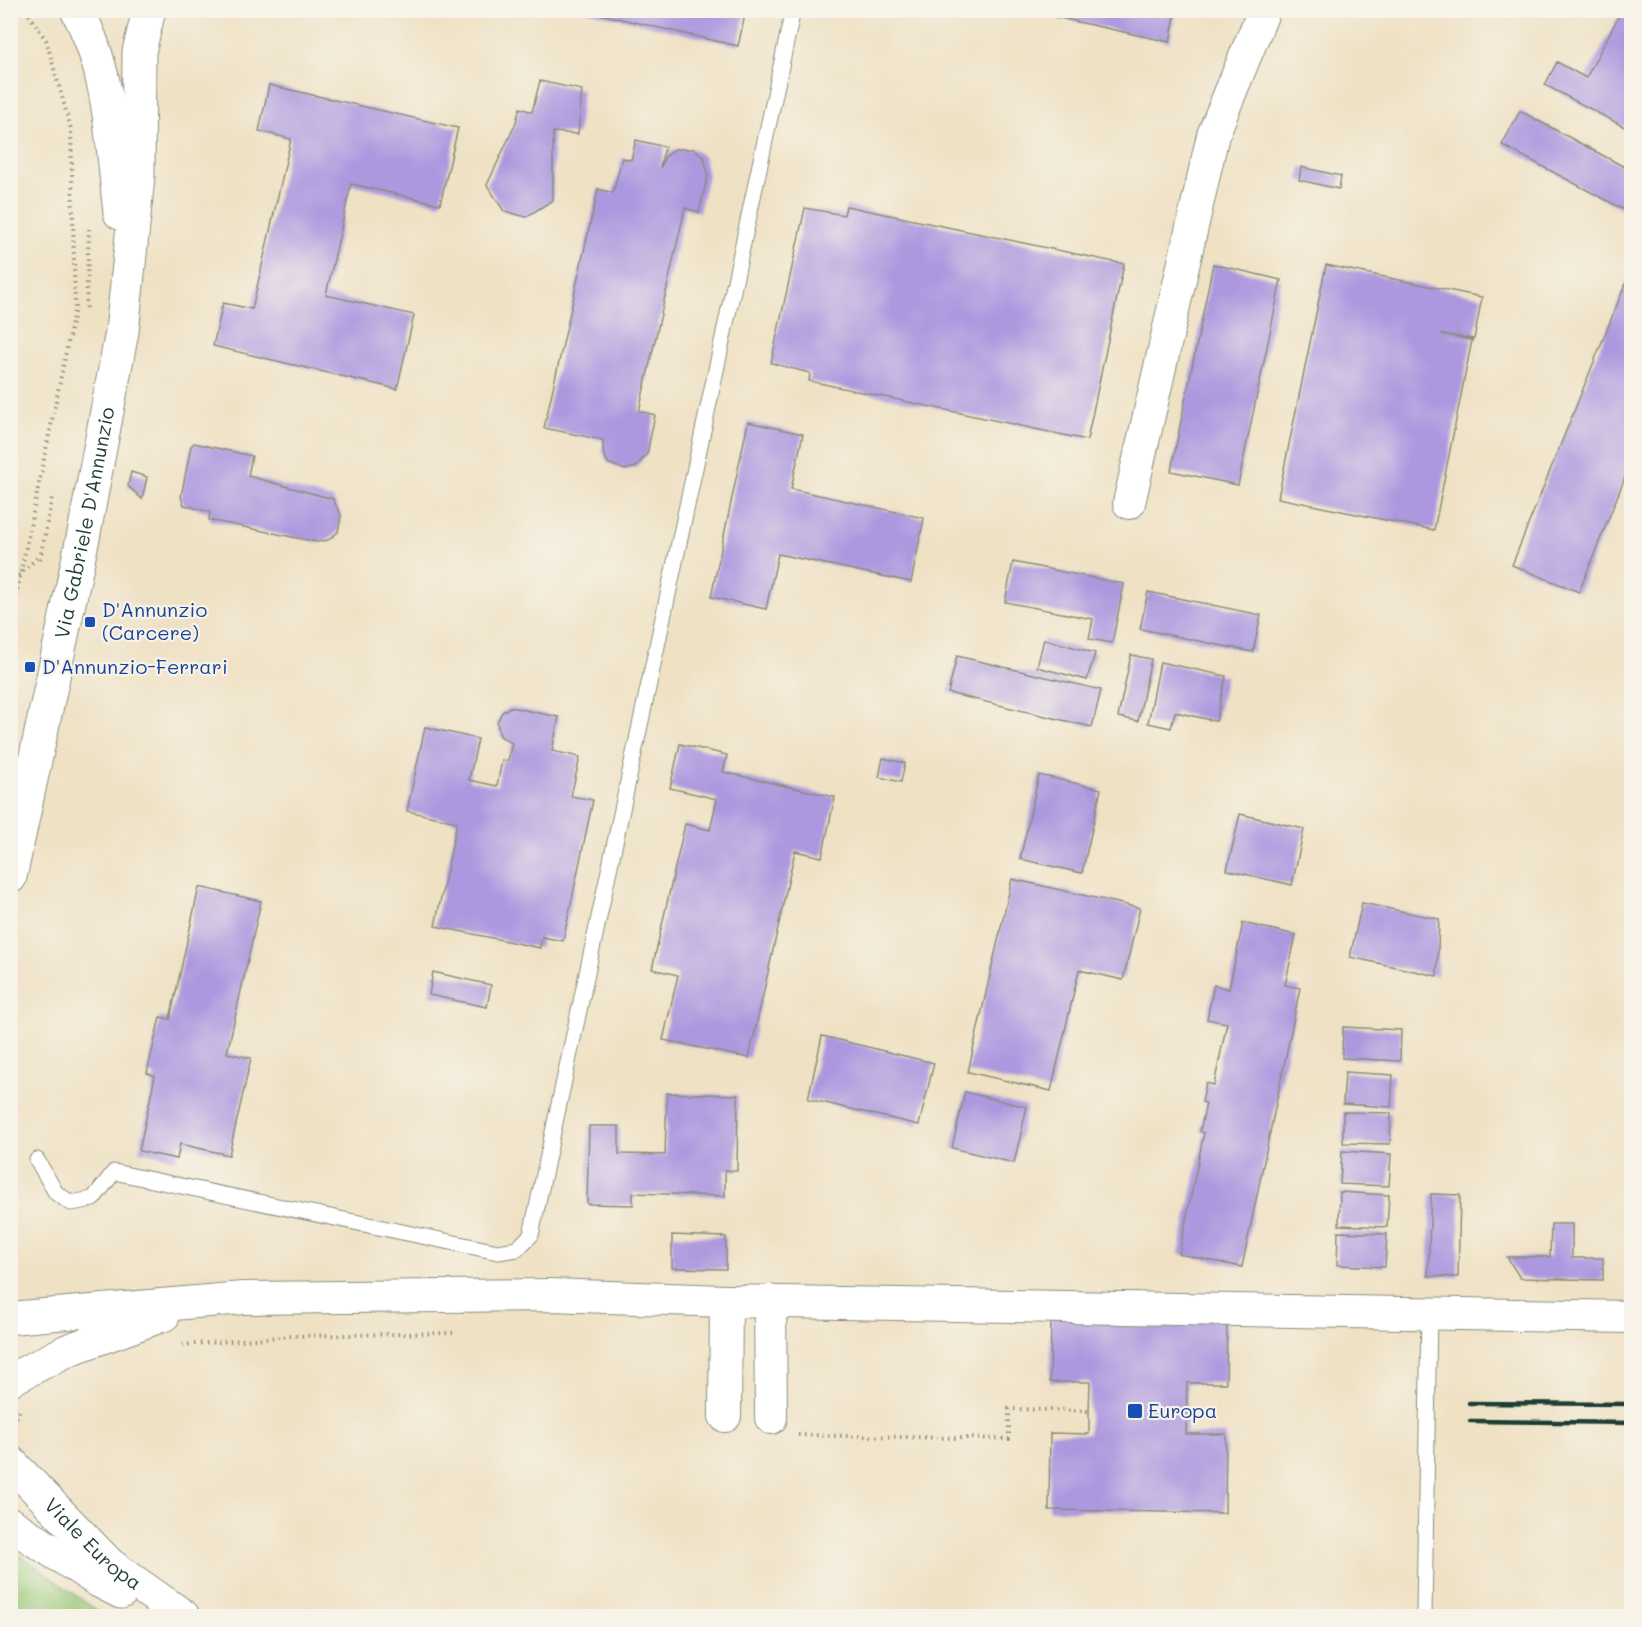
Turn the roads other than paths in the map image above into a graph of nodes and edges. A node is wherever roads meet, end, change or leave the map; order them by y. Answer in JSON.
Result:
{"nodes":[{"id":1,"x":77,"y":10,"type":"edge"},
{"id":2,"x":150,"y":10,"type":"edge"},
{"id":3,"x":792,"y":10,"type":"edge"},
{"id":4,"x":1264,"y":10,"type":"edge"},
{"id":5,"x":126,"y":274,"type":"junction"},
{"id":6,"x":1129,"y":503,"type":"dead end"},
{"id":7,"x":10,"y":877,"type":"edge"},
{"id":8,"x":38,"y":1160,"type":"dead end"},
{"id":9,"x":207,"y":1300,"type":"junction"},
{"id":10,"x":726,"y":1301,"type":"junction"},
{"id":11,"x":770,"y":1301,"type":"junction"},
{"id":12,"x":1429,"y":1313,"type":"junction"},
{"id":13,"x":1632,"y":1317,"type":"edge"},
{"id":14,"x":10,"y":1318,"type":"edge"},
{"id":15,"x":10,"y":1380,"type":"edge"},
{"id":16,"x":726,"y":1416,"type":"dead end"},
{"id":17,"x":771,"y":1418,"type":"dead end"},
{"id":18,"x":10,"y":1462,"type":"edge"},
{"id":19,"x":10,"y":1524,"type":"edge"},
{"id":20,"x":170,"y":1617,"type":"edge"},
{"id":21,"x":183,"y":1617,"type":"edge"},
{"id":22,"x":1424,"y":1617,"type":"edge"}],
"edges":[{"from":1,"to":5,"type":"main road"},
{"from":2,"to":5,"type":"main road"},
{"from":3,"to":8,"type":"lane"},
{"from":4,"to":6,"type":"street"},
{"from":5,"to":7,"type":"main road","name":"Via Gabriele D'Annunzio"},
{"from":9,"to":10,"type":"street"},
{"from":9,"to":14,"type":"street"},
{"from":9,"to":15,"type":"street"},
{"from":10,"to":11,"type":"street"},
{"from":10,"to":16,"type":"street"},
{"from":11,"to":12,"type":"street"},
{"from":11,"to":17,"type":"street"},
{"from":12,"to":13,"type":"street"},
{"from":12,"to":22,"type":"lane"},
{"from":18,"to":21,"type":"main road","name":"Viale Europa"},
{"from":19,"to":20,"type":"main road","name":"Viale Europa"}]}
